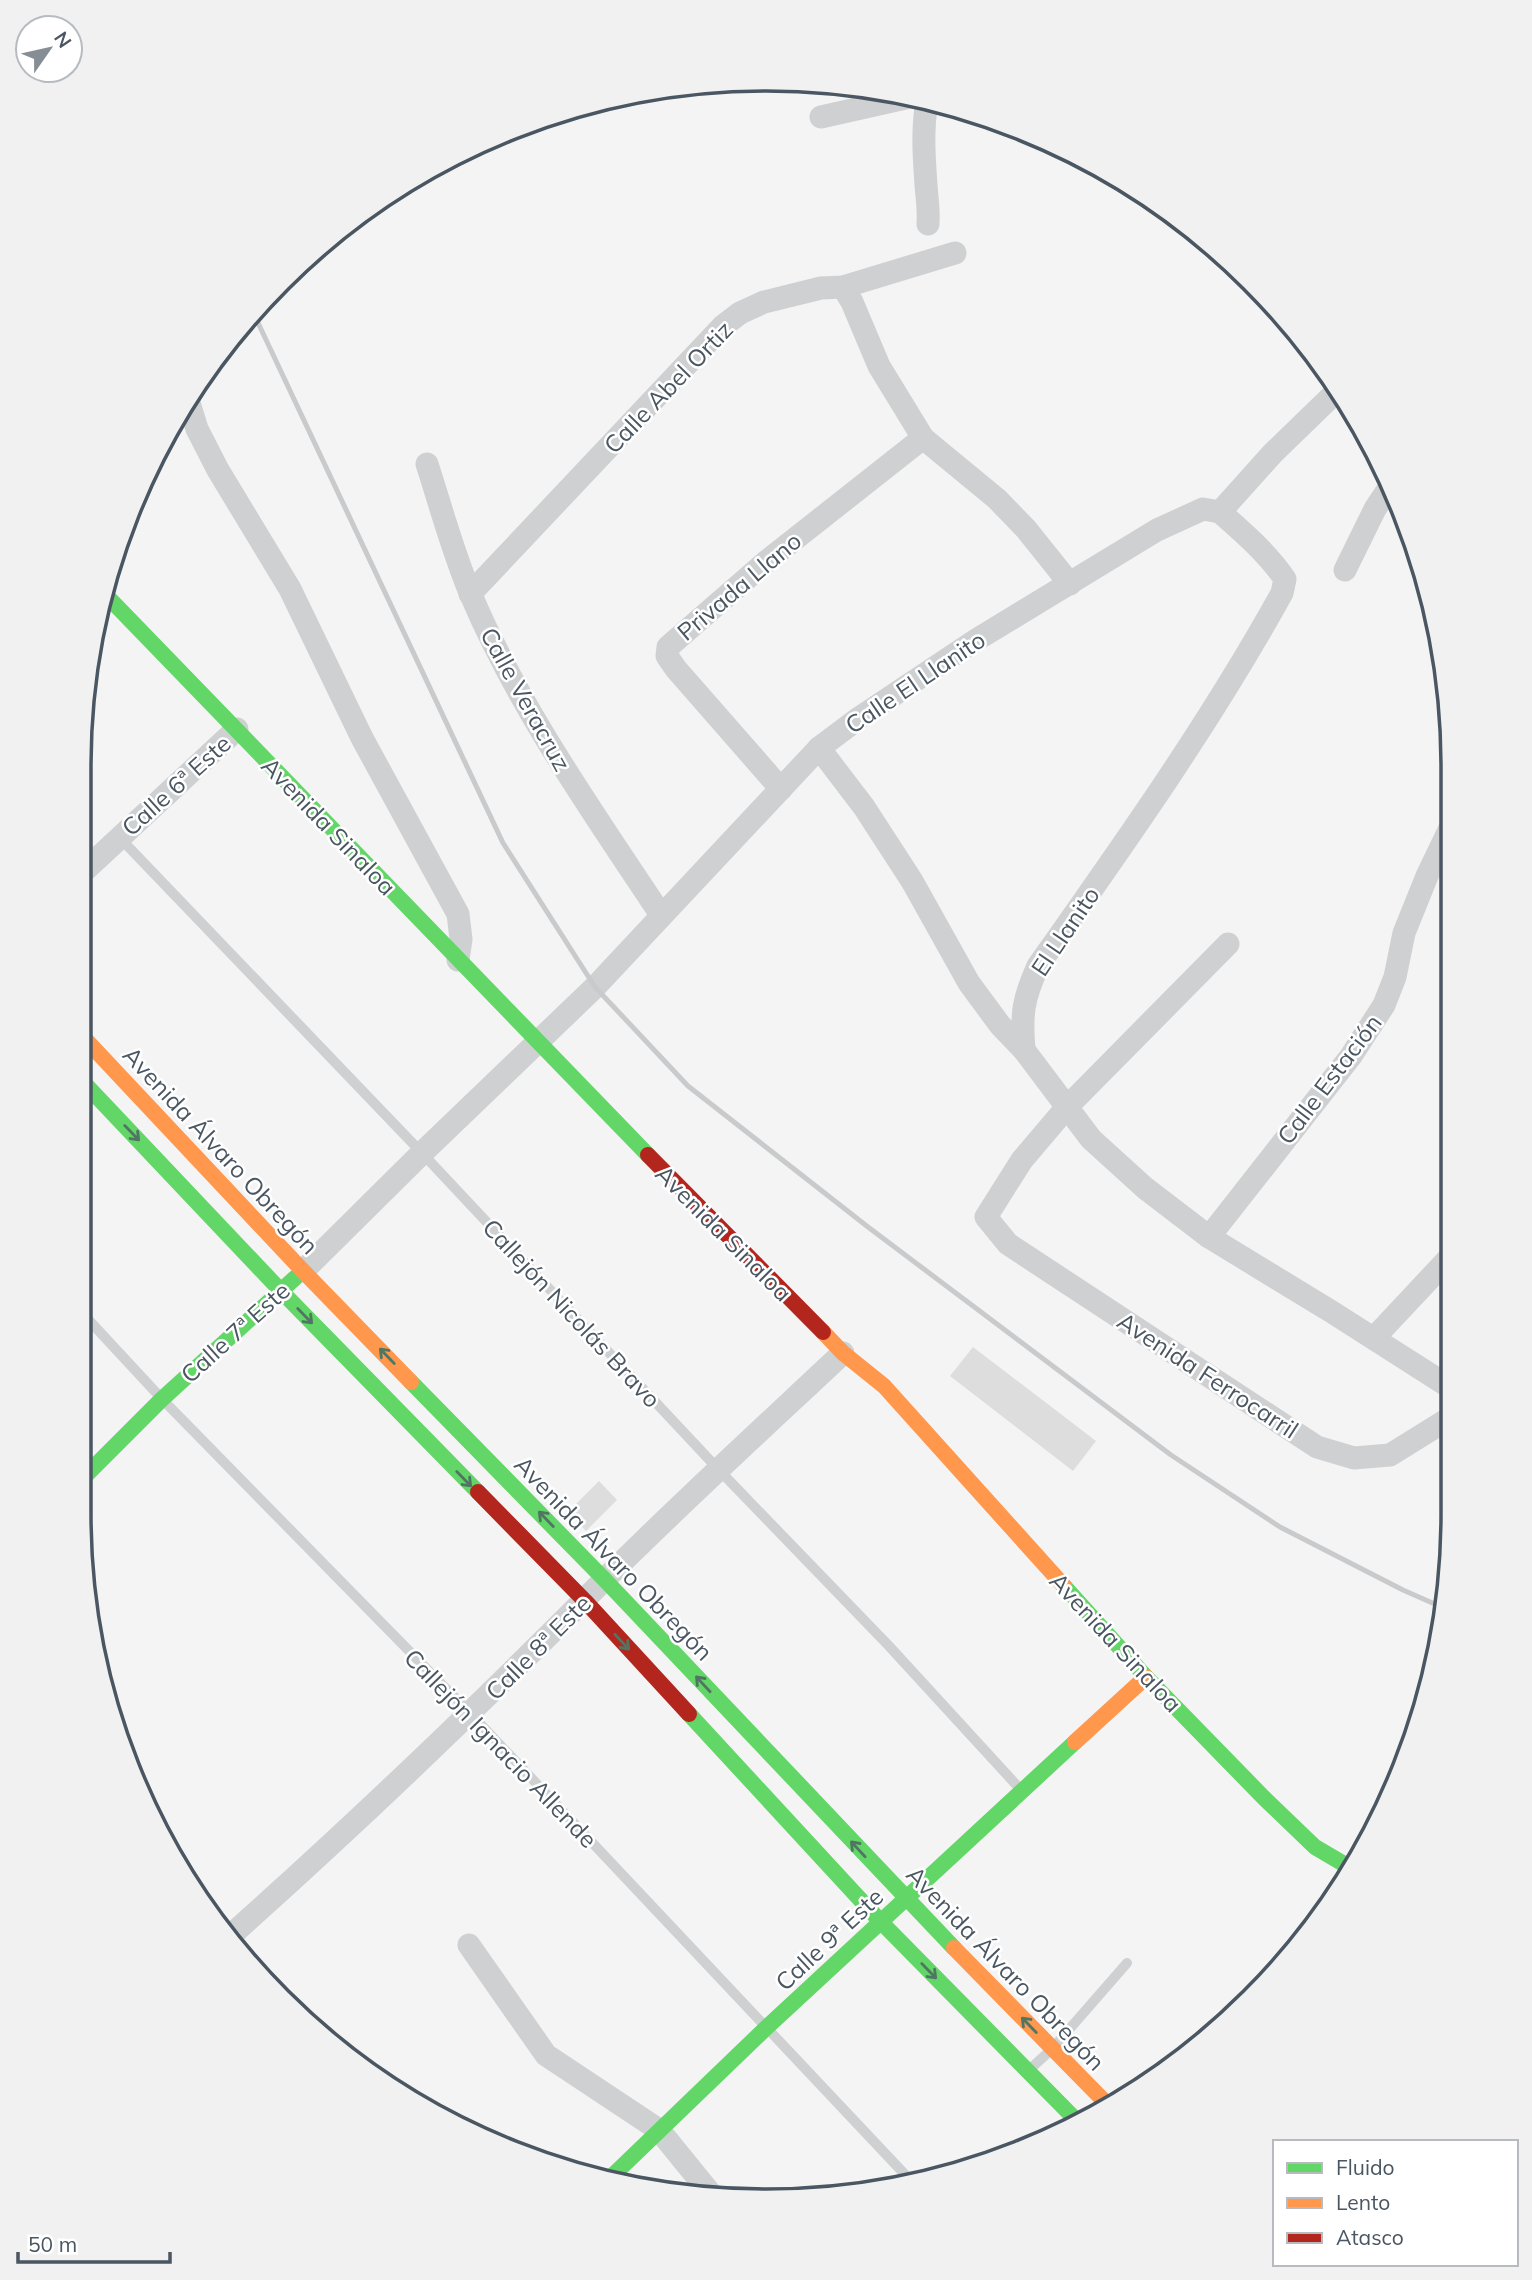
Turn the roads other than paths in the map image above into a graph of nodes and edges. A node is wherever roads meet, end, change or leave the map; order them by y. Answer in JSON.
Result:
{"nodes":[{"id":1,"x":887,"y":102,"type":"edge"},
{"id":2,"x":926,"y":110,"type":"edge"},
{"id":3,"x":821,"y":117,"type":"dead end"},
{"id":4,"x":928,"y":224,"type":"dead end"},
{"id":5,"x":955,"y":253,"type":"dead end"},
{"id":6,"x":843,"y":287,"type":"junction"},
{"id":7,"x":1331,"y":397,"type":"edge"},
{"id":8,"x":192,"y":412,"type":"edge"},
{"id":9,"x":923,"y":438,"type":"junction"},
{"id":10,"x":427,"y":464,"type":"dead end"},
{"id":11,"x":1384,"y":496,"type":"edge"},
{"id":12,"x":1220,"y":512,"type":"junction"},
{"id":13,"x":1345,"y":570,"type":"dead end"},
{"id":14,"x":1070,"y":584,"type":"junction"},
{"id":15,"x":470,"y":594,"type":"junction"},
{"id":16,"x":112,"y":601,"type":"edge"},
{"id":17,"x":237,"y":729,"type":"junction"},
{"id":18,"x":819,"y":748,"type":"junction"},
{"id":19,"x":781,"y":789,"type":"junction"},
{"id":20,"x":119,"y":836,"type":"junction"},
{"id":21,"x":1441,"y":847,"type":"edge"},
{"id":22,"x":91,"y":864,"type":"edge"},
{"id":23,"x":661,"y":915,"type":"junction"},
{"id":24,"x":1228,"y":944,"type":"dead end"},
{"id":25,"x":458,"y":960,"type":"junction"},
{"id":26,"x":538,"y":1044,"type":"junction"},
{"id":27,"x":91,"y":1045,"type":"edge"},
{"id":28,"x":1024,"y":1050,"type":"junction"},
{"id":29,"x":111,"y":1067,"type":"junction"},
{"id":30,"x":91,"y":1084,"type":"edge"},
{"id":31,"x":91,"y":1090,"type":"edge"},
{"id":32,"x":1067,"y":1107,"type":"junction"},
{"id":33,"x":422,"y":1153,"type":"junction"},
{"id":34,"x":1209,"y":1237,"type":"junction"},
{"id":35,"x":1441,"y":1267,"type":"edge"},
{"id":36,"x":303,"y":1271,"type":"junction"},
{"id":37,"x":281,"y":1291,"type":"junction"},
{"id":38,"x":91,"y":1322,"type":"edge"},
{"id":39,"x":1374,"y":1338,"type":"junction"},
{"id":40,"x":843,"y":1353,"type":"junction"},
{"id":41,"x":407,"y":1378,"type":"junction"},
{"id":42,"x":1441,"y":1382,"type":"edge"},
{"id":43,"x":384,"y":1397,"type":"junction"},
{"id":44,"x":162,"y":1399,"type":"junction"},
{"id":45,"x":1441,"y":1423,"type":"edge"},
{"id":46,"x":91,"y":1470,"type":"edge"},
{"id":47,"x":719,"y":1470,"type":"junction"},
{"id":48,"x":605,"y":1580,"type":"junction"},
{"id":49,"x":584,"y":1601,"type":"junction"},
{"id":50,"x":1146,"y":1676,"type":"junction"},
{"id":51,"x":470,"y":1713,"type":"junction"},
{"id":52,"x":1023,"y":1792,"type":"junction"},
{"id":53,"x":1315,"y":1847,"type":"junction"},
{"id":54,"x":1343,"y":1864,"type":"edge"},
{"id":55,"x":1337,"y":1873,"type":"edge"},
{"id":56,"x":905,"y":1899,"type":"junction"},
{"id":57,"x":881,"y":1922,"type":"junction"},
{"id":58,"x":235,"y":1931,"type":"edge"},
{"id":59,"x":469,"y":1945,"type":"dead end"},
{"id":60,"x":1126,"y":1964,"type":"dead end"},
{"id":61,"x":766,"y":2028,"type":"junction"},
{"id":62,"x":1052,"y":2049,"type":"junction"},
{"id":63,"x":1027,"y":2071,"type":"junction"},
{"id":64,"x":1103,"y":2100,"type":"edge"},
{"id":65,"x":1072,"y":2116,"type":"edge"},
{"id":66,"x":659,"y":2130,"type":"junction"},
{"id":67,"x":616,"y":2172,"type":"edge"},
{"id":68,"x":905,"y":2174,"type":"edge"},
{"id":69,"x":704,"y":2186,"type":"edge"}],
"edges":[{"from":1,"to":3,"type":"street"},
{"from":2,"to":4,"type":"street"},
{"from":5,"to":6,"type":"street","name":"Calle Abel Ortiz"},
{"from":6,"to":9,"type":"street"},
{"from":6,"to":15,"type":"street","name":"Calle Abel Ortiz"},
{"from":7,"to":12,"type":"street"},
{"from":8,"to":25,"type":"street"},
{"from":9,"to":14,"type":"street"},
{"from":9,"to":19,"type":"street","name":"Privada Llano"},
{"from":10,"to":15,"type":"street","name":"Calle Veracruz"},
{"from":11,"to":13,"type":"street"},
{"from":12,"to":14,"type":"street","name":"Calle El Llanito"},
{"from":12,"to":28,"type":"street","name":"El Llanito"},
{"from":14,"to":18,"type":"street","name":"Calle El Llanito"},
{"from":15,"to":23,"type":"street","name":"Calle Veracruz"},
{"from":16,"to":17,"type":"street","name":"Avenida Sinaloa"},
{"from":17,"to":20,"type":"street","name":"Calle 6ª Este"},
{"from":17,"to":25,"type":"street","name":"Avenida Sinaloa"},
{"from":18,"to":19,"type":"street","name":"Calle El Llanito"},
{"from":18,"to":28,"type":"street"},
{"from":19,"to":23,"type":"street","name":"Calle El Llanito"},
{"from":20,"to":22,"type":"street","name":"Calle 6ª Este"},
{"from":20,"to":33,"type":"lane","name":"Callejón Nicolás Bravo"},
{"from":21,"to":34,"type":"street","name":"Calle Estación"},
{"from":23,"to":26,"type":"street","name":"Calle El Llanito"},
{"from":24,"to":32,"type":"street"},
{"from":25,"to":26,"type":"street","name":"Avenida Sinaloa"},
{"from":26,"to":33,"type":"street","name":"Calle 7ª Este"},
{"from":26,"to":40,"type":"street","name":"Avenida Sinaloa"},
{"from":27,"to":29,"type":"street","name":"Avenida Álvaro Obregón"},
{"from":28,"to":32,"type":"street"},
{"from":29,"to":30,"type":"street"},
{"from":29,"to":36,"type":"street","name":"Avenida Álvaro Obregón"},
{"from":31,"to":37,"type":"street","name":"Avenida Álvaro Obregón","one_way":true},
{"from":32,"to":34,"type":"street"},
{"from":32,"to":45,"type":"street","name":"Avenida Ferrocarril"},
{"from":33,"to":36,"type":"street","name":"Calle 7ª Este"},
{"from":33,"to":47,"type":"lane","name":"Callejón Nicolás Bravo"},
{"from":34,"to":39,"type":"street"},
{"from":35,"to":39,"type":"street"},
{"from":36,"to":37,"type":"street","name":"Calle 7ª Este"},
{"from":41,"to":36,"type":"street","name":"Avenida Álvaro Obregón","one_way":true},
{"from":37,"to":43,"type":"street","name":"Avenida Álvaro Obregón","one_way":true},
{"from":37,"to":44,"type":"street","name":"Calle 7ª Este"},
{"from":38,"to":44,"type":"lane","name":"Callejón Ignacio Allende"},
{"from":39,"to":42,"type":"street"},
{"from":40,"to":47,"type":"street","name":"Calle 8ª Este"},
{"from":40,"to":50,"type":"street","name":"Avenida Sinaloa"},
{"from":41,"to":43,"type":"street"},
{"from":48,"to":41,"type":"street","name":"Avenida Álvaro Obregón","one_way":true},
{"from":43,"to":49,"type":"street","name":"Avenida Álvaro Obregón","one_way":true},
{"from":44,"to":46,"type":"street","name":"Calle 7ª Este"},
{"from":44,"to":51,"type":"lane","name":"Callejón Ignacio Allende"},
{"from":47,"to":48,"type":"street","name":"Calle 8ª Este"},
{"from":47,"to":52,"type":"lane","name":"Callejón Nicolás Bravo"},
{"from":48,"to":49,"type":"street","name":"Calle 8ª Este"},
{"from":56,"to":48,"type":"street","name":"Avenida Álvaro Obregón","one_way":true},
{"from":49,"to":51,"type":"street","name":"Calle 8ª Este"},
{"from":49,"to":57,"type":"street","name":"Avenida Álvaro Obregón","one_way":true},
{"from":50,"to":52,"type":"street","name":"Calle 9ª Este"},
{"from":50,"to":53,"type":"street","name":"Avenida Sinaloa"},
{"from":51,"to":58,"type":"street","name":"Calle 8ª Este"},
{"from":51,"to":61,"type":"lane","name":"Callejón Ignacio Allende"},
{"from":52,"to":56,"type":"street","name":"Calle 9ª Este"},
{"from":53,"to":54,"type":"street"},
{"from":53,"to":55,"type":"street","name":"Avenida Sinaloa"},
{"from":56,"to":57,"type":"street","name":"Calle 9ª Este"},
{"from":62,"to":56,"type":"street","name":"Avenida Álvaro Obregón","one_way":true},
{"from":57,"to":61,"type":"street","name":"Calle 9ª Este"},
{"from":57,"to":63,"type":"street","name":"Avenida Álvaro Obregón","one_way":true},
{"from":59,"to":66,"type":"street"},
{"from":60,"to":62,"type":"lane"},
{"from":61,"to":66,"type":"street","name":"Calle 9ª Este"},
{"from":61,"to":68,"type":"lane","name":"Callejón Ignacio Allende"},
{"from":62,"to":63,"type":"lane"},
{"from":62,"to":64,"type":"street","name":"Avenida Álvaro Obregón"},
{"from":63,"to":65,"type":"street","name":"Avenida Álvaro Obregón"},
{"from":66,"to":67,"type":"street","name":"Calle 9ª Este"},
{"from":66,"to":69,"type":"street"}]}
